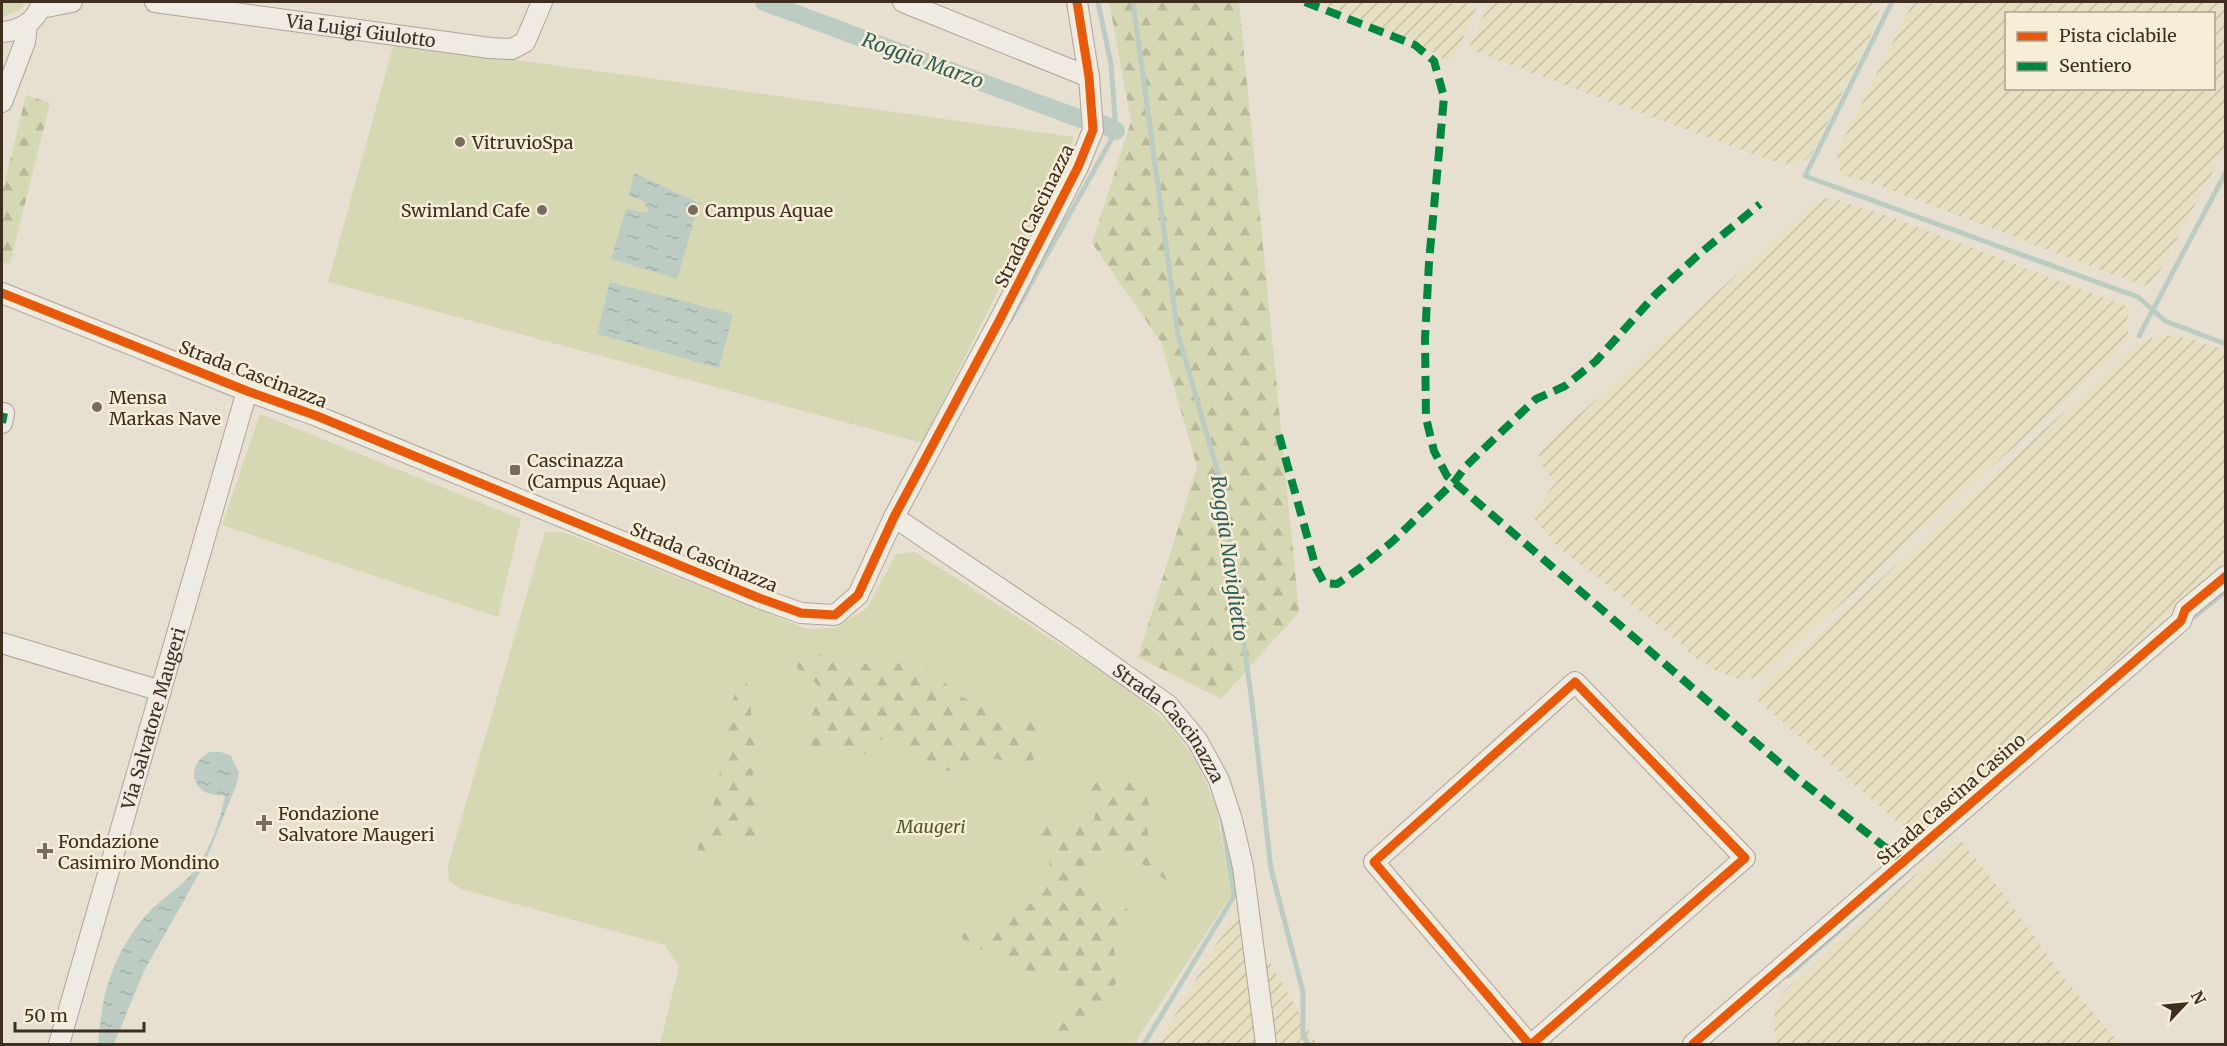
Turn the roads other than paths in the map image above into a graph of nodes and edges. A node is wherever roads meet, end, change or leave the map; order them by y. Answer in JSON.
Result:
{"nodes":[{"id":1,"x":72,"y":2,"type":"edge"},
{"id":2,"x":155,"y":2,"type":"edge"},
{"id":3,"x":542,"y":2,"type":"edge"},
{"id":4,"x":903,"y":2,"type":"edge"},
{"id":5,"x":1077,"y":2,"type":"edge"},
{"id":6,"x":41,"y":5,"type":"edge"},
{"id":7,"x":27,"y":25,"type":"junction"},
{"id":8,"x":2,"y":32,"type":"edge"},
{"id":9,"x":1089,"y":77,"type":"junction"},
{"id":10,"x":2,"y":102,"type":"edge"},
{"id":11,"x":2,"y":293,"type":"edge"},
{"id":12,"x":247,"y":392,"type":"junction"},
{"id":13,"x":894,"y":517,"type":"junction"},
{"id":14,"x":2226,"y":576,"type":"edge"},
{"id":15,"x":2,"y":643,"type":"edge"},
{"id":16,"x":161,"y":691,"type":"junction"},
{"id":17,"x":59,"y":1044,"type":"edge"},
{"id":18,"x":1266,"y":1044,"type":"edge"},
{"id":19,"x":1530,"y":1044,"type":"edge"},
{"id":20,"x":1693,"y":1044,"type":"edge"}],
"edges":[{"from":1,"to":6,"type":"street"},
{"from":2,"to":3,"type":"street","name":"Via Luigi Giulotto"},
{"from":4,"to":9,"type":"street"},
{"from":5,"to":9,"type":"street","name":"Strada Cascinazza"},
{"from":6,"to":7,"type":"street"},
{"from":7,"to":8,"type":"street"},
{"from":7,"to":10,"type":"street"},
{"from":9,"to":13,"type":"street","name":"Strada Cascinazza"},
{"from":11,"to":12,"type":"street","name":"Strada Cascinazza"},
{"from":12,"to":13,"type":"street","name":"Strada Cascinazza"},
{"from":12,"to":16,"type":"street","name":"Via Salvatore Maugeri"},
{"from":13,"to":18,"type":"street","name":"Strada Cascinazza"},
{"from":14,"to":20,"type":"street","name":"Strada Cascina Casino"},
{"from":15,"to":16,"type":"street"},
{"from":16,"to":17,"type":"street","name":"Via Salvatore Maugeri"},
{"from":19,"to":19,"type":"street"}]}
